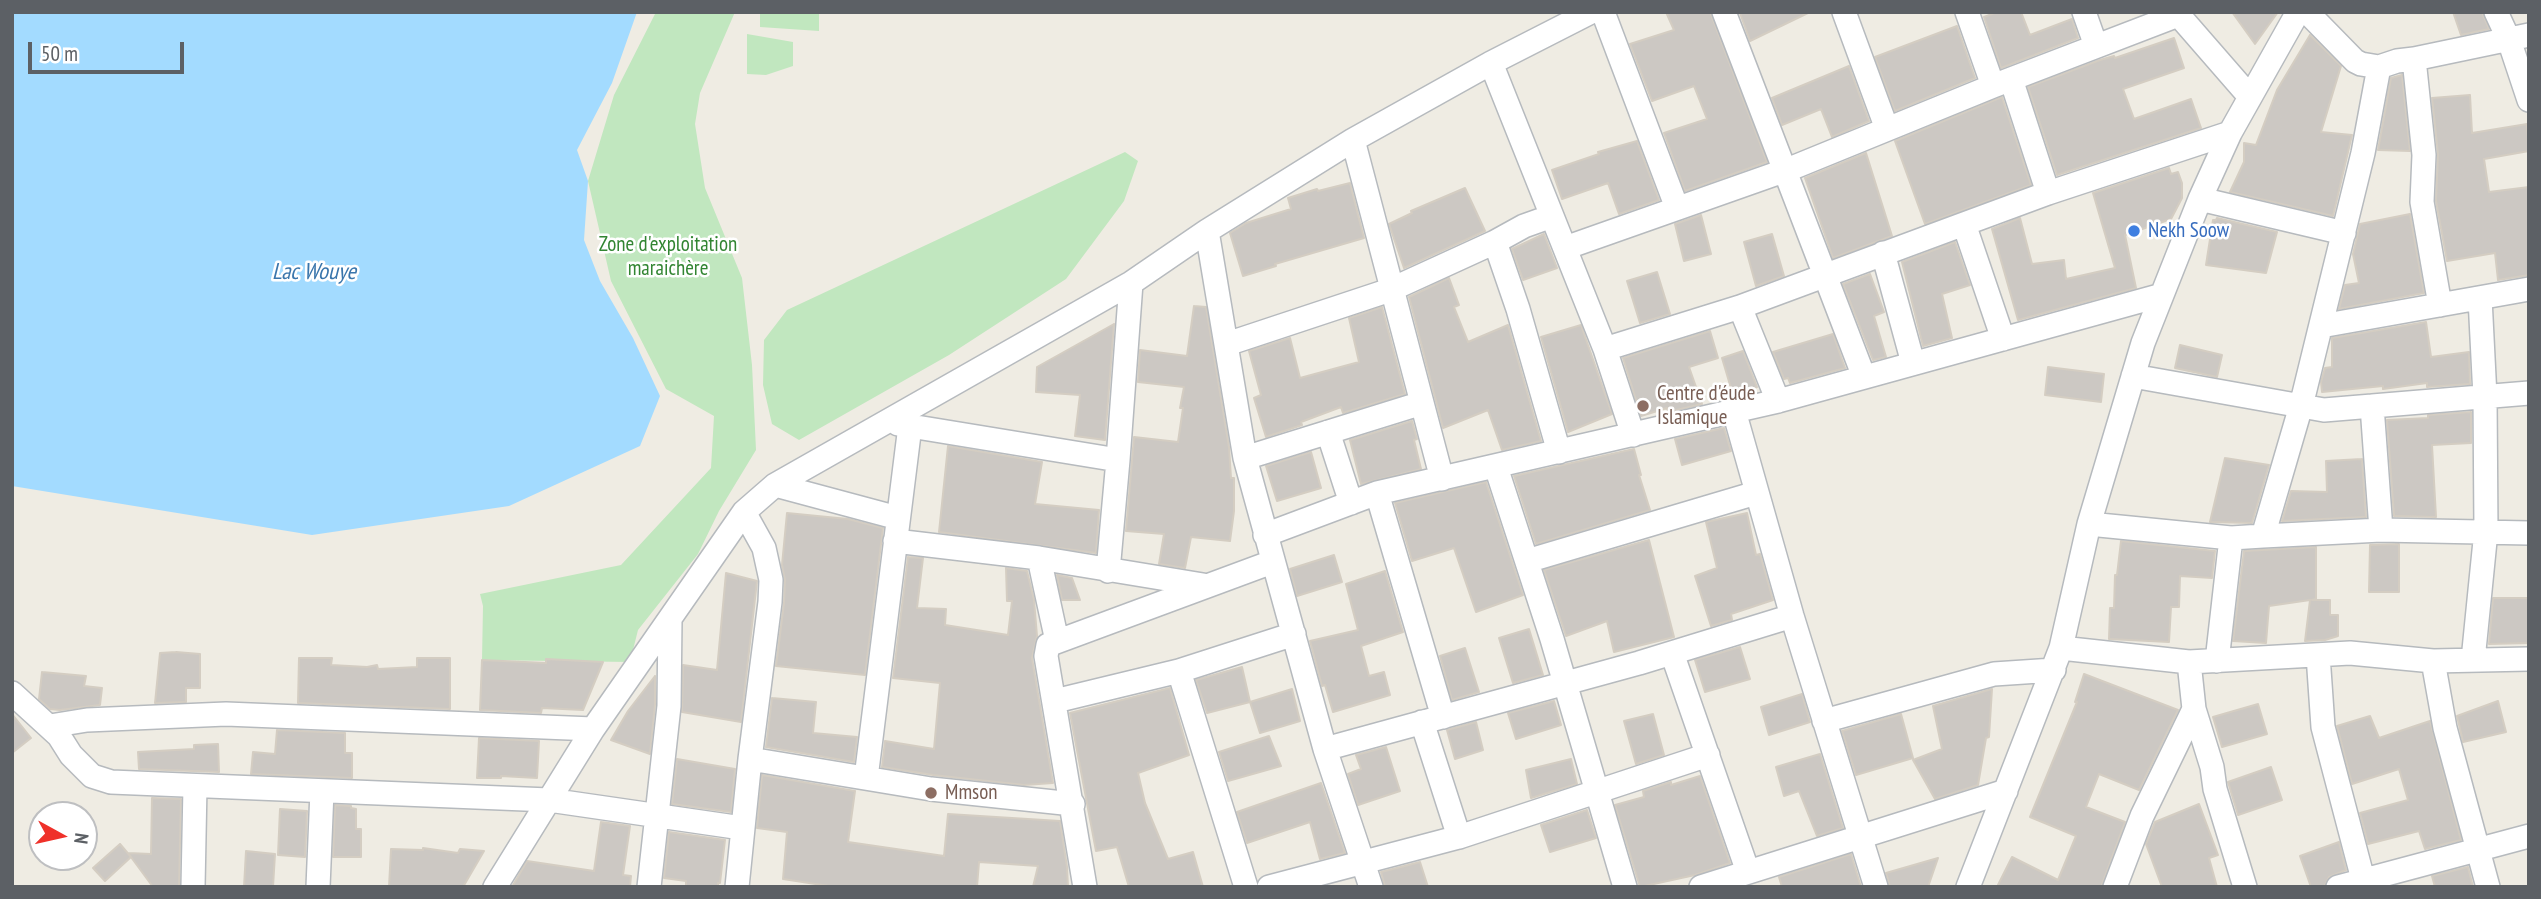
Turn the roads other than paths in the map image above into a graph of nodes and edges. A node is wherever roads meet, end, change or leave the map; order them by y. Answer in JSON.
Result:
{"nodes":[{"id":1,"x":1591,"y":12,"type":"edge"},
{"id":2,"x":1603,"y":12,"type":"edge"},
{"id":3,"x":1724,"y":12,"type":"edge"},
{"id":4,"x":1844,"y":12,"type":"edge"},
{"id":5,"x":1967,"y":12,"type":"edge"},
{"id":6,"x":2084,"y":12,"type":"edge"},
{"id":7,"x":2298,"y":12,"type":"edge"},
{"id":8,"x":2307,"y":12,"type":"edge"},
{"id":9,"x":2496,"y":12,"type":"edge"},
{"id":10,"x":2177,"y":14,"type":"edge"},
{"id":11,"x":2519,"y":38,"type":"edge"},
{"id":12,"x":2096,"y":46,"type":"junction"},
{"id":13,"x":2414,"y":59,"type":"junction"},
{"id":14,"x":1491,"y":63,"type":"junction"},
{"id":15,"x":2379,"y":67,"type":"junction"},
{"id":16,"x":2002,"y":83,"type":"junction"},
{"id":17,"x":2250,"y":97,"type":"junction"},
{"id":18,"x":2529,"y":100,"type":"edge"},
{"id":19,"x":1887,"y":129,"type":"junction"},
{"id":20,"x":2231,"y":133,"type":"junction"},
{"id":21,"x":1353,"y":140,"type":"junction"},
{"id":22,"x":1785,"y":170,"type":"junction"},
{"id":23,"x":2048,"y":192,"type":"junction"},
{"id":24,"x":2200,"y":199,"type":"junction"},
{"id":25,"x":1677,"y":208,"type":"junction"},
{"id":26,"x":1552,"y":216,"type":"junction"},
{"id":27,"x":1964,"y":224,"type":"junction"},
{"id":28,"x":1207,"y":230,"type":"junction"},
{"id":29,"x":2344,"y":233,"type":"junction"},
{"id":30,"x":1495,"y":242,"type":"junction"},
{"id":31,"x":1565,"y":248,"type":"junction"},
{"id":32,"x":1883,"y":253,"type":"junction"},
{"id":33,"x":1825,"y":274,"type":"junction"},
{"id":34,"x":1131,"y":283,"type":"junction"},
{"id":35,"x":2529,"y":289,"type":"edge"},
{"id":36,"x":1391,"y":290,"type":"junction"},
{"id":37,"x":2162,"y":295,"type":"junction"},
{"id":38,"x":2480,"y":298,"type":"junction"},
{"id":39,"x":2440,"y":305,"type":"junction"},
{"id":40,"x":1740,"y":307,"type":"junction"},
{"id":41,"x":2321,"y":327,"type":"junction"},
{"id":42,"x":2003,"y":339,"type":"junction"},
{"id":43,"x":1227,"y":344,"type":"junction"},
{"id":44,"x":1605,"y":349,"type":"junction"},
{"id":45,"x":1913,"y":363,"type":"junction"},
{"id":46,"x":2133,"y":376,"type":"junction"},
{"id":47,"x":1864,"y":377,"type":"junction"},
{"id":48,"x":2529,"y":393,"type":"edge"},
{"id":49,"x":2485,"y":397,"type":"junction"},
{"id":50,"x":1777,"y":401,"type":"junction"},
{"id":51,"x":1422,"y":403,"type":"junction"},
{"id":52,"x":2301,"y":406,"type":"junction"},
{"id":53,"x":2372,"y":406,"type":"junction"},
{"id":54,"x":1734,"y":411,"type":"junction"},
{"id":55,"x":884,"y":422,"type":"junction"},
{"id":56,"x":910,"y":426,"type":"junction"},
{"id":57,"x":1328,"y":432,"type":"junction"},
{"id":58,"x":1633,"y":435,"type":"junction"},
{"id":59,"x":1559,"y":452,"type":"junction"},
{"id":60,"x":1245,"y":458,"type":"junction"},
{"id":61,"x":1118,"y":460,"type":"junction"},
{"id":62,"x":1496,"y":467,"type":"junction"},
{"id":63,"x":1442,"y":479,"type":"junction"},
{"id":64,"x":775,"y":485,"type":"junction"},
{"id":65,"x":1377,"y":493,"type":"junction"},
{"id":66,"x":1756,"y":493,"type":"junction"},
{"id":67,"x":1351,"y":503,"type":"junction"},
{"id":68,"x":744,"y":512,"type":"junction"},
{"id":69,"x":898,"y":518,"type":"junction"},
{"id":70,"x":2089,"y":524,"type":"junction"},
{"id":71,"x":2381,"y":530,"type":"junction"},
{"id":72,"x":2486,"y":531,"type":"junction"},
{"id":73,"x":2529,"y":533,"type":"edge"},
{"id":74,"x":1265,"y":535,"type":"junction"},
{"id":75,"x":2263,"y":536,"type":"junction"},
{"id":76,"x":2231,"y":538,"type":"junction"},
{"id":77,"x":895,"y":541,"type":"junction"},
{"id":78,"x":1039,"y":558,"type":"junction"},
{"id":79,"x":1527,"y":561,"type":"junction"},
{"id":80,"x":1272,"y":562,"type":"junction"},
{"id":81,"x":1108,"y":571,"type":"junction"},
{"id":82,"x":1206,"y":586,"type":"junction"},
{"id":83,"x":1791,"y":616,"type":"junction"},
{"id":84,"x":670,"y":619,"type":"junction"},
{"id":85,"x":1294,"y":634,"type":"junction"},
{"id":86,"x":1057,"y":641,"type":"junction"},
{"id":87,"x":1672,"y":653,"type":"junction"},
{"id":88,"x":2318,"y":655,"type":"junction"},
{"id":89,"x":2057,"y":659,"type":"junction"},
{"id":90,"x":2529,"y":659,"type":"edge"},
{"id":91,"x":2473,"y":660,"type":"junction"},
{"id":92,"x":2217,"y":661,"type":"junction"},
{"id":93,"x":2432,"y":661,"type":"junction"},
{"id":94,"x":2189,"y":662,"type":"junction"},
{"id":95,"x":1179,"y":671,"type":"junction"},
{"id":96,"x":1565,"y":683,"type":"junction"},
{"id":97,"x":12,"y":693,"type":"edge"},
{"id":98,"x":1055,"y":701,"type":"junction"},
{"id":99,"x":2194,"y":709,"type":"junction"},
{"id":100,"x":1433,"y":720,"type":"junction"},
{"id":101,"x":1824,"y":721,"type":"junction"},
{"id":102,"x":50,"y":726,"type":"junction"},
{"id":103,"x":593,"y":729,"type":"junction"},
{"id":104,"x":1325,"y":749,"type":"junction"},
{"id":105,"x":1708,"y":755,"type":"junction"},
{"id":106,"x":750,"y":759,"type":"junction"},
{"id":107,"x":866,"y":778,"type":"junction"},
{"id":108,"x":195,"y":786,"type":"junction"},
{"id":109,"x":322,"y":791,"type":"junction"},
{"id":110,"x":2006,"y":791,"type":"junction"},
{"id":111,"x":1598,"y":793,"type":"junction"},
{"id":112,"x":549,"y":800,"type":"junction"},
{"id":113,"x":1073,"y":804,"type":"junction"},
{"id":114,"x":656,"y":815,"type":"junction"},
{"id":115,"x":742,"y":828,"type":"junction"},
{"id":116,"x":2529,"y":836,"type":"edge"},
{"id":117,"x":1459,"y":837,"type":"junction"},
{"id":118,"x":1861,"y":838,"type":"junction"},
{"id":119,"x":2478,"y":850,"type":"junction"},
{"id":120,"x":1363,"y":864,"type":"junction"},
{"id":121,"x":1748,"y":872,"type":"junction"},
{"id":122,"x":2364,"y":883,"type":"edge"},
{"id":123,"x":193,"y":887,"type":"edge"},
{"id":124,"x":318,"y":887,"type":"edge"},
{"id":125,"x":495,"y":887,"type":"edge"},
{"id":126,"x":649,"y":887,"type":"edge"},
{"id":127,"x":737,"y":887,"type":"edge"},
{"id":128,"x":1085,"y":887,"type":"edge"},
{"id":129,"x":1246,"y":887,"type":"edge"},
{"id":130,"x":1269,"y":887,"type":"edge"},
{"id":131,"x":1371,"y":887,"type":"edge"},
{"id":132,"x":1625,"y":887,"type":"edge"},
{"id":133,"x":1701,"y":887,"type":"edge"},
{"id":134,"x":1876,"y":887,"type":"edge"},
{"id":135,"x":1968,"y":887,"type":"edge"},
{"id":136,"x":2115,"y":887,"type":"edge"},
{"id":137,"x":2245,"y":887,"type":"edge"},
{"id":138,"x":2338,"y":887,"type":"edge"},
{"id":139,"x":2488,"y":887,"type":"edge"}],
"edges":[{"from":1,"to":14,"type":"street"},
{"from":2,"to":25,"type":"street"},
{"from":3,"to":22,"type":"street"},
{"from":4,"to":19,"type":"street"},
{"from":5,"to":16,"type":"street"},
{"from":6,"to":12,"type":"street"},
{"from":7,"to":17,"type":"street"},
{"from":8,"to":15,"type":"street"},
{"from":9,"to":11,"type":"street"},
{"from":10,"to":12,"type":"street"},
{"from":10,"to":17,"type":"street"},
{"from":11,"to":13,"type":"street"},
{"from":11,"to":18,"type":"street"},
{"from":12,"to":16,"type":"street"},
{"from":13,"to":15,"type":"street"},
{"from":13,"to":39,"type":"street"},
{"from":14,"to":21,"type":"street"},
{"from":14,"to":26,"type":"street"},
{"from":15,"to":29,"type":"street"},
{"from":16,"to":19,"type":"street"},
{"from":16,"to":23,"type":"street"},
{"from":17,"to":20,"type":"street"},
{"from":19,"to":22,"type":"street"},
{"from":20,"to":23,"type":"street"},
{"from":20,"to":24,"type":"street"},
{"from":21,"to":28,"type":"street"},
{"from":21,"to":36,"type":"street"},
{"from":22,"to":25,"type":"street"},
{"from":22,"to":33,"type":"street"},
{"from":23,"to":27,"type":"street"},
{"from":24,"to":29,"type":"street"},
{"from":24,"to":37,"type":"street"},
{"from":25,"to":31,"type":"street"},
{"from":26,"to":30,"type":"street"},
{"from":26,"to":31,"type":"street"},
{"from":27,"to":32,"type":"street"},
{"from":27,"to":42,"type":"street"},
{"from":28,"to":34,"type":"street"},
{"from":28,"to":43,"type":"street"},
{"from":29,"to":41,"type":"street"},
{"from":30,"to":36,"type":"street"},
{"from":30,"to":59,"type":"street"},
{"from":31,"to":44,"type":"street"},
{"from":32,"to":33,"type":"street"},
{"from":32,"to":45,"type":"street"},
{"from":33,"to":40,"type":"street"},
{"from":33,"to":47,"type":"street"},
{"from":34,"to":55,"type":"street"},
{"from":34,"to":61,"type":"street"},
{"from":35,"to":38,"type":"street"},
{"from":36,"to":43,"type":"street"},
{"from":36,"to":51,"type":"street"},
{"from":37,"to":42,"type":"street"},
{"from":37,"to":46,"type":"street"},
{"from":38,"to":39,"type":"street"},
{"from":38,"to":49,"type":"street"},
{"from":39,"to":41,"type":"street"},
{"from":40,"to":44,"type":"street"},
{"from":40,"to":50,"type":"street"},
{"from":41,"to":52,"type":"street"},
{"from":42,"to":45,"type":"street"},
{"from":43,"to":60,"type":"street"},
{"from":44,"to":58,"type":"street"},
{"from":45,"to":47,"type":"street"},
{"from":46,"to":52,"type":"street"},
{"from":46,"to":70,"type":"street"},
{"from":47,"to":50,"type":"street"},
{"from":48,"to":49,"type":"street"},
{"from":49,"to":53,"type":"street"},
{"from":49,"to":72,"type":"street"},
{"from":50,"to":54,"type":"street"},
{"from":51,"to":57,"type":"street"},
{"from":51,"to":63,"type":"street"},
{"from":52,"to":53,"type":"street"},
{"from":52,"to":75,"type":"street"},
{"from":53,"to":71,"type":"street"},
{"from":54,"to":58,"type":"street"},
{"from":54,"to":66,"type":"street"},
{"from":55,"to":56,"type":"street"},
{"from":55,"to":64,"type":"street"},
{"from":56,"to":61,"type":"street"},
{"from":56,"to":69,"type":"street"},
{"from":57,"to":60,"type":"street"},
{"from":57,"to":67,"type":"street"},
{"from":58,"to":59,"type":"street"},
{"from":59,"to":62,"type":"street"},
{"from":60,"to":74,"type":"street"},
{"from":61,"to":81,"type":"street"},
{"from":62,"to":63,"type":"street"},
{"from":62,"to":79,"type":"street"},
{"from":63,"to":65,"type":"street"},
{"from":64,"to":68,"type":"street"},
{"from":64,"to":69,"type":"street"},
{"from":65,"to":67,"type":"street"},
{"from":65,"to":100,"type":"street"},
{"from":66,"to":79,"type":"street"},
{"from":66,"to":83,"type":"street"},
{"from":67,"to":74,"type":"street"},
{"from":68,"to":84,"type":"street"},
{"from":68,"to":106,"type":"street"},
{"from":69,"to":77,"type":"street"},
{"from":70,"to":76,"type":"street"},
{"from":70,"to":89,"type":"street"},
{"from":71,"to":72,"type":"street"},
{"from":71,"to":75,"type":"street"},
{"from":72,"to":73,"type":"street"},
{"from":72,"to":91,"type":"street"},
{"from":74,"to":80,"type":"street"},
{"from":75,"to":76,"type":"street"},
{"from":76,"to":92,"type":"street"},
{"from":77,"to":78,"type":"street"},
{"from":77,"to":107,"type":"street"},
{"from":78,"to":81,"type":"street"},
{"from":78,"to":86,"type":"street"},
{"from":79,"to":96,"type":"street"},
{"from":80,"to":82,"type":"street"},
{"from":80,"to":85,"type":"street"},
{"from":81,"to":82,"type":"street"},
{"from":82,"to":86,"type":"street"},
{"from":83,"to":87,"type":"street"},
{"from":83,"to":101,"type":"street"},
{"from":84,"to":103,"type":"street"},
{"from":84,"to":114,"type":"street"},
{"from":85,"to":95,"type":"street"},
{"from":85,"to":104,"type":"street"},
{"from":86,"to":98,"type":"street"},
{"from":87,"to":96,"type":"street"},
{"from":87,"to":105,"type":"street"},
{"from":88,"to":92,"type":"street"},
{"from":88,"to":93,"type":"street"},
{"from":88,"to":122,"type":"street"},
{"from":89,"to":94,"type":"street"},
{"from":89,"to":101,"type":"street"},
{"from":89,"to":110,"type":"street"},
{"from":90,"to":91,"type":"street"},
{"from":91,"to":93,"type":"street"},
{"from":92,"to":94,"type":"street"},
{"from":93,"to":119,"type":"street"},
{"from":94,"to":99,"type":"street"},
{"from":95,"to":98,"type":"street"},
{"from":95,"to":129,"type":"street"},
{"from":96,"to":100,"type":"street"},
{"from":96,"to":111,"type":"street"},
{"from":97,"to":102,"type":"street"},
{"from":98,"to":113,"type":"street"},
{"from":99,"to":136,"type":"street"},
{"from":99,"to":137,"type":"street"},
{"from":100,"to":104,"type":"street"},
{"from":100,"to":117,"type":"street"},
{"from":101,"to":118,"type":"street"},
{"from":102,"to":103,"type":"street"},
{"from":102,"to":108,"type":"street"},
{"from":103,"to":112,"type":"street"},
{"from":104,"to":120,"type":"street"},
{"from":105,"to":111,"type":"street"},
{"from":105,"to":121,"type":"street"},
{"from":106,"to":107,"type":"street"},
{"from":106,"to":115,"type":"street"},
{"from":107,"to":113,"type":"street"},
{"from":108,"to":109,"type":"street"},
{"from":108,"to":123,"type":"street"},
{"from":109,"to":112,"type":"street"},
{"from":109,"to":124,"type":"street"},
{"from":110,"to":118,"type":"street"},
{"from":110,"to":135,"type":"street"},
{"from":111,"to":117,"type":"street"},
{"from":111,"to":132,"type":"street"},
{"from":112,"to":114,"type":"street"},
{"from":112,"to":125,"type":"street"},
{"from":113,"to":128,"type":"street"},
{"from":114,"to":115,"type":"street"},
{"from":114,"to":126,"type":"street"},
{"from":115,"to":127,"type":"street"},
{"from":116,"to":119,"type":"street"},
{"from":117,"to":120,"type":"street"},
{"from":118,"to":121,"type":"street"},
{"from":118,"to":134,"type":"street"},
{"from":119,"to":122,"type":"street"},
{"from":119,"to":139,"type":"street"},
{"from":120,"to":130,"type":"street"},
{"from":120,"to":131,"type":"street"},
{"from":121,"to":133,"type":"street"},
{"from":122,"to":138,"type":"street"}]}
